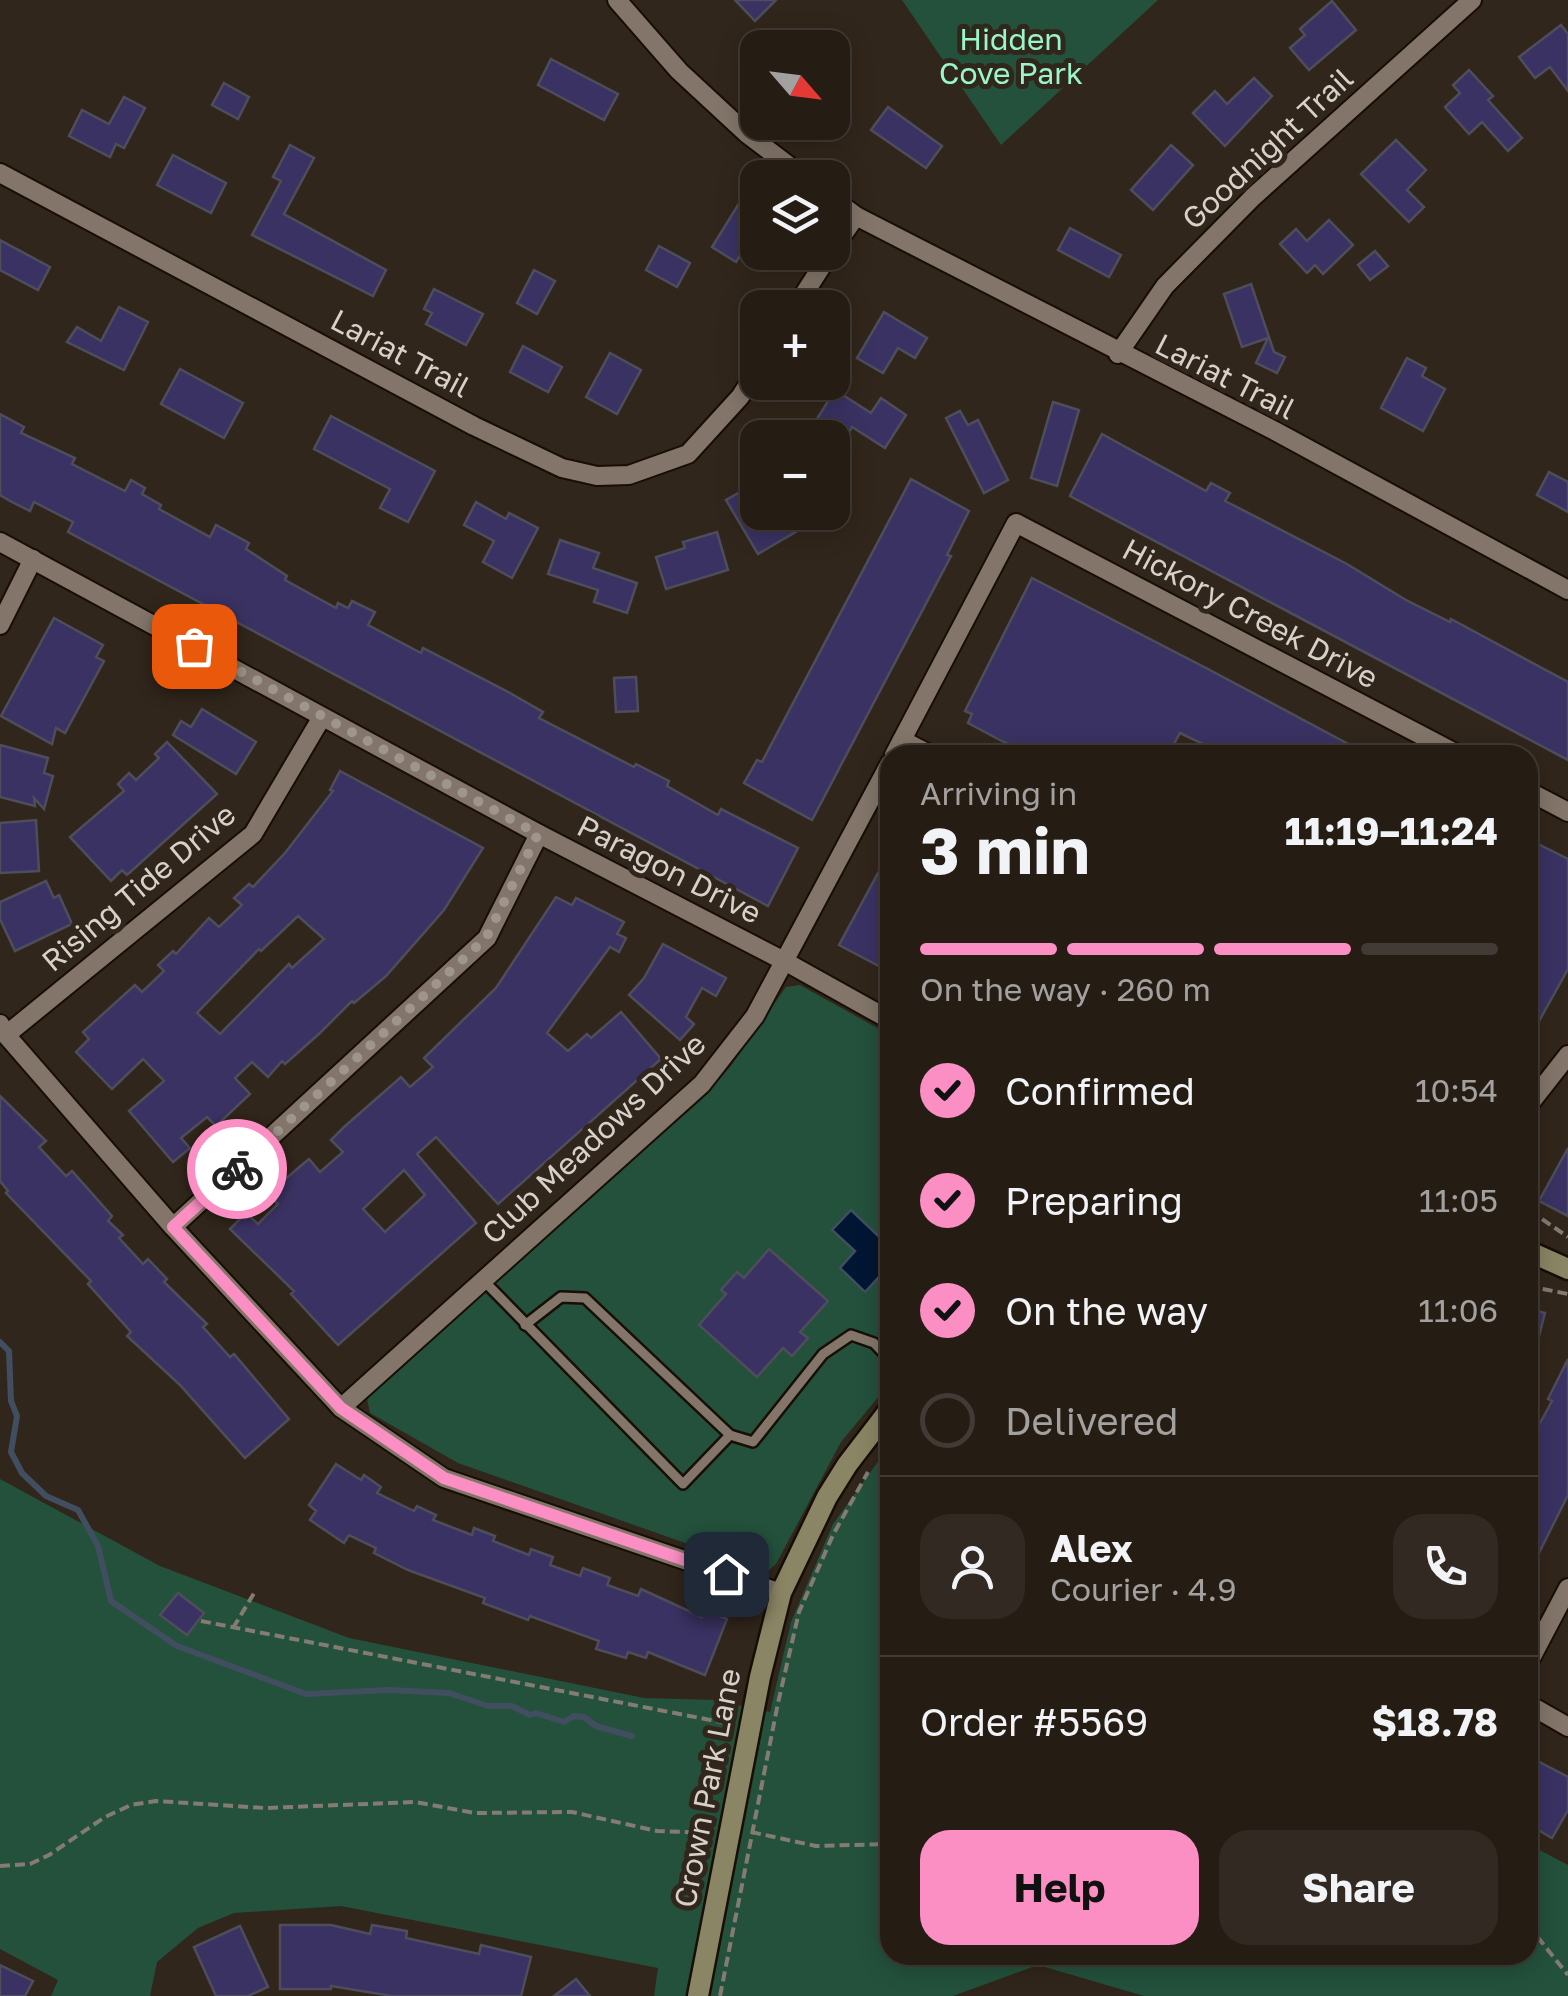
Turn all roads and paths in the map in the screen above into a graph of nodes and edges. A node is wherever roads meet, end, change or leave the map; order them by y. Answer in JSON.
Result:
{"nodes":[{"id":1,"x":617,"y":0,"type":"edge"},
{"id":2,"x":1472,"y":0,"type":"edge"},
{"id":3,"x":783,"y":160,"type":"edge"},
{"id":4,"x":0,"y":174,"type":"edge"},
{"id":5,"x":850,"y":212,"type":"edge"},
{"id":6,"x":856,"y":216,"type":"junction"},
{"id":7,"x":850,"y":225,"type":"edge"},
{"id":8,"x":1118,"y":354,"type":"junction"},
{"id":9,"x":740,"y":396,"type":"edge"},
{"id":10,"x":0,"y":542,"type":"edge"},
{"id":11,"x":32,"y":559,"type":"junction"},
{"id":12,"x":1568,"y":590,"type":"edge"},
{"id":13,"x":0,"y":625,"type":"edge"},
{"id":14,"x":322,"y":717,"type":"junction"},
{"id":15,"x":899,"y":745,"type":"edge"},
{"id":16,"x":1420,"y":745,"type":"edge"},
{"id":17,"x":880,"y":782,"type":"edge"},
{"id":18,"x":1538,"y":796,"type":"edge"},
{"id":19,"x":1568,"y":812,"type":"edge"},
{"id":20,"x":538,"y":834,"type":"junction"},
{"id":21,"x":786,"y":962,"type":"junction"},
{"id":22,"x":880,"y":1014,"type":"edge"},
{"id":23,"x":3,"y":1030,"type":"edge"},
{"id":24,"x":1568,"y":1055,"type":"edge"},
{"id":25,"x":1538,"y":1093,"type":"edge"},
{"id":26,"x":1538,"y":1216,"type":"edge"},
{"id":27,"x":173,"y":1227,"type":"junction"},
{"id":28,"x":1568,"y":1237,"type":"edge"},
{"id":29,"x":1538,"y":1256,"type":"edge"},
{"id":30,"x":1568,"y":1269,"type":"edge"},
{"id":31,"x":484,"y":1280,"type":"junction"},
{"id":32,"x":1538,"y":1288,"type":"edge"},
{"id":33,"x":1568,"y":1294,"type":"edge"},
{"id":34,"x":525,"y":1325,"type":"junction"},
{"id":35,"x":880,"y":1349,"type":"edge"},
{"id":36,"x":341,"y":1408,"type":"junction"},
{"id":37,"x":880,"y":1422,"type":"edge"},
{"id":38,"x":730,"y":1435,"type":"junction"},
{"id":39,"x":873,"y":1463,"type":"dead end"},
{"id":40,"x":1568,"y":1588,"type":"edge"},
{"id":41,"x":256,"y":1590,"type":"dead end"},
{"id":42,"x":781,"y":1592,"type":"junction"},
{"id":43,"x":201,"y":1622,"type":"dead end"},
{"id":44,"x":233,"y":1628,"type":"junction"},
{"id":45,"x":1538,"y":1645,"type":"edge"},
{"id":46,"x":1538,"y":1710,"type":"edge"},
{"id":47,"x":1568,"y":1726,"type":"edge"},
{"id":48,"x":750,"y":1728,"type":"junction"},
{"id":49,"x":715,"y":1832,"type":"dead end"},
{"id":50,"x":742,"y":1832,"type":"dead end"},
{"id":51,"x":752,"y":1832,"type":"junction"},
{"id":52,"x":880,"y":1844,"type":"edge"},
{"id":53,"x":0,"y":1866,"type":"edge"},
{"id":54,"x":1538,"y":1938,"type":"edge"},
{"id":55,"x":1568,"y":1975,"type":"edge"},
{"id":56,"x":698,"y":1996,"type":"edge"},
{"id":57,"x":720,"y":1996,"type":"edge"}],
"edges":[{"from":1,"to":3,"type":"street"},
{"from":2,"to":8,"type":"street","name":"Goodnight Trail"},
{"from":4,"to":9,"type":"street","name":"Lariat Trail"},
{"from":5,"to":6,"type":"street","name":"Lariat Trail"},
{"from":6,"to":7,"type":"street"},
{"from":6,"to":8,"type":"street","name":"Lariat Trail"},
{"from":8,"to":12,"type":"street","name":"Lariat Trail"},
{"from":10,"to":11,"type":"street","name":"Paragon Drive"},
{"from":11,"to":13,"type":"street"},
{"from":11,"to":14,"type":"street","name":"Paragon Drive"},
{"from":14,"to":20,"type":"street","name":"Paragon Drive"},
{"from":14,"to":23,"type":"street","name":"Rising Tide Drive"},
{"from":15,"to":16,"type":"street","name":"Hickory Creek Drive"},
{"from":17,"to":21,"type":"street","name":"Club Meadows Drive"},
{"from":18,"to":19,"type":"street"},
{"from":20,"to":21,"type":"street","name":"Paragon Drive"},
{"from":20,"to":27,"type":"street"},
{"from":21,"to":22,"type":"street","name":"Paragon Drive"},
{"from":21,"to":31,"type":"street","name":"Club Meadows Drive"},
{"from":23,"to":27,"type":"street"},
{"from":24,"to":25,"type":"street"},
{"from":26,"to":28,"type":"path"},
{"from":27,"to":36,"type":"street"},
{"from":29,"to":30,"type":"street"},
{"from":31,"to":34,"type":"lane"},
{"from":31,"to":36,"type":"street","name":"Club Meadows Drive"},
{"from":32,"to":33,"type":"path"},
{"from":34,"to":38,"type":"lane"},
{"from":34,"to":38,"type":"lane"},
{"from":35,"to":38,"type":"lane"},
{"from":36,"to":42,"type":"street"},
{"from":37,"to":42,"type":"street","name":"Crown Park Lane"},
{"from":39,"to":51,"type":"path"},
{"from":40,"to":45,"type":"street"},
{"from":41,"to":44,"type":"path"},
{"from":42,"to":48,"type":"street","name":"Crown Park Lane"},
{"from":43,"to":44,"type":"path"},
{"from":44,"to":48,"type":"path"},
{"from":46,"to":47,"type":"street"},
{"from":48,"to":56,"type":"street","name":"Crown Park Lane"},
{"from":49,"to":53,"type":"path"},
{"from":50,"to":51,"type":"path"},
{"from":51,"to":52,"type":"path"},
{"from":51,"to":57,"type":"path"},
{"from":54,"to":55,"type":"path"}]}
